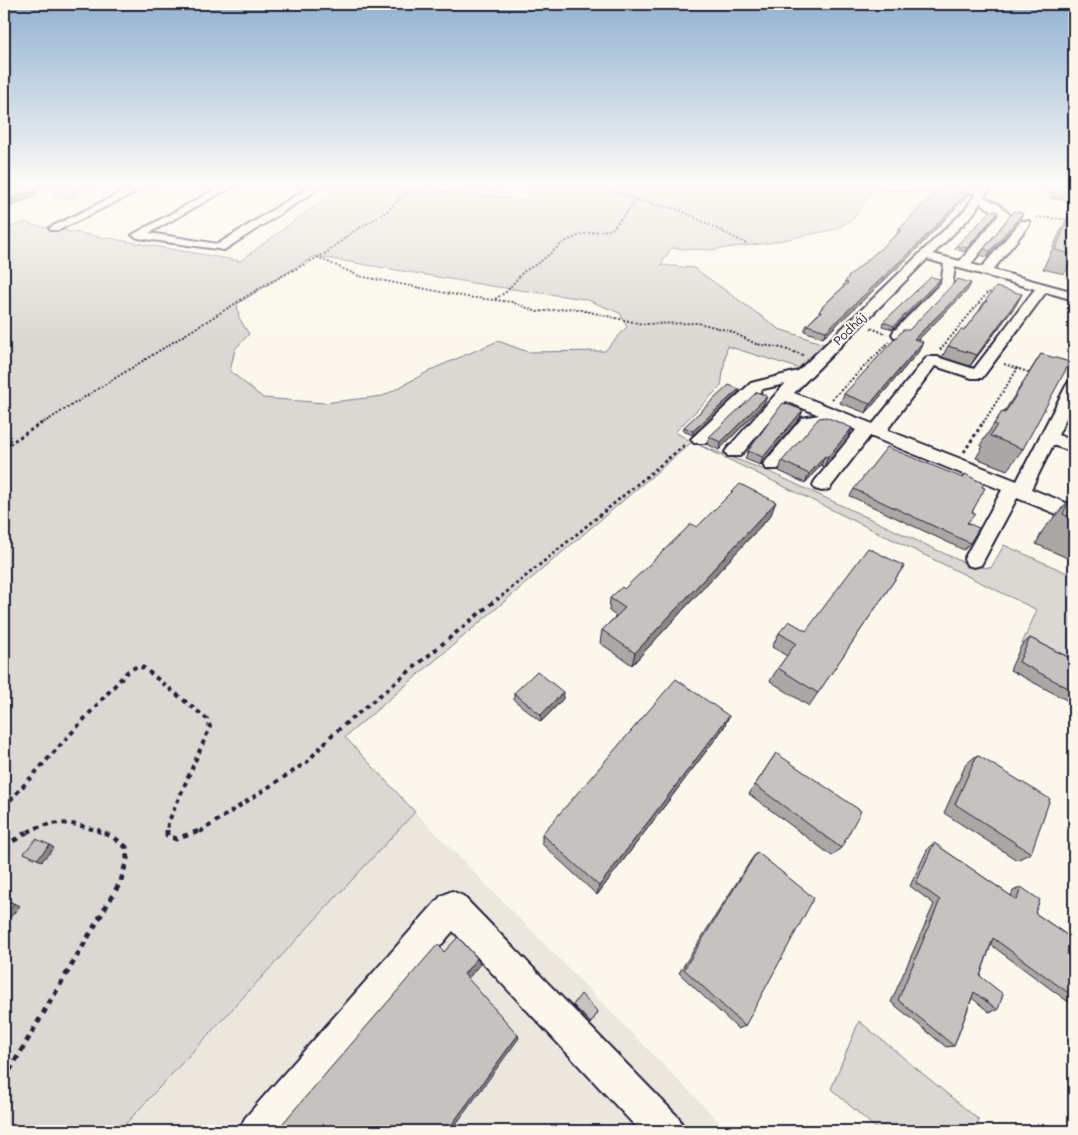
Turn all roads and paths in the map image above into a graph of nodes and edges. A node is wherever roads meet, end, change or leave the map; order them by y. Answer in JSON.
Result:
{"nodes":[{"id":1,"x":151,"y":237,"type":"edge"},
{"id":2,"x":237,"y":237,"type":"edge"},
{"id":3,"x":346,"y":237,"type":"edge"},
{"id":4,"x":576,"y":237,"type":"edge"},
{"id":5,"x":733,"y":237,"type":"edge"},
{"id":6,"x":943,"y":237,"type":"edge"},
{"id":7,"x":983,"y":237,"type":"edge"},
{"id":8,"x":1014,"y":237,"type":"edge"},
{"id":9,"x":177,"y":241,"type":"joint"},
{"id":10,"x":747,"y":244,"type":"dead end"},
{"id":11,"x":925,"y":255,"type":"junction"},
{"id":12,"x":317,"y":257,"type":"junction"},
{"id":13,"x":956,"y":263,"type":"junction"},
{"id":14,"x":985,"y":271,"type":"junction"},
{"id":15,"x":1043,"y":287,"type":"junction"},
{"id":16,"x":1074,"y":296,"type":"edge"},
{"id":17,"x":495,"y":299,"type":"junction"},
{"id":18,"x":1030,"y":304,"type":"junction"},
{"id":19,"x":855,"y":323,"type":"junction"},
{"id":20,"x":895,"y":335,"type":"junction"},
{"id":21,"x":820,"y":358,"type":"junction"},
{"id":22,"x":989,"y":359,"type":"junction"},
{"id":23,"x":932,"y":360,"type":"junction"},
{"id":24,"x":1018,"y":368,"type":"junction"},
{"id":25,"x":805,"y":373,"type":"junction"},
{"id":26,"x":1036,"y":374,"type":"edge"},
{"id":27,"x":1074,"y":386,"type":"edge"},
{"id":28,"x":783,"y":394,"type":"junction"},
{"id":29,"x":1070,"y":403,"type":"edge"},
{"id":30,"x":829,"y":413,"type":"junction"},
{"id":31,"x":871,"y":430,"type":"junction"},
{"id":32,"x":1048,"y":437,"type":"junction"},
{"id":33,"x":700,"y":439,"type":"joint"},
{"id":34,"x":4,"y":447,"type":"edge"},
{"id":35,"x":1074,"y":447,"type":"edge"},
{"id":36,"x":734,"y":452,"type":"dead end"},
{"id":37,"x":956,"y":464,"type":"junction"},
{"id":38,"x":772,"y":466,"type":"dead end"},
{"id":39,"x":822,"y":485,"type":"dead end"},
{"id":40,"x":1012,"y":488,"type":"junction"},
{"id":41,"x":1074,"y":514,"type":"edge"},
{"id":42,"x":974,"y":559,"type":"dead end"},
{"id":43,"x":4,"y":807,"type":"edge"},
{"id":44,"x":4,"y":847,"type":"edge"},
{"id":45,"x":4,"y":1080,"type":"edge"},
{"id":46,"x":258,"y":1131,"type":"edge"},
{"id":47,"x":666,"y":1131,"type":"edge"}],
"edges":[{"from":1,"to":9,"type":"street"},
{"from":2,"to":9,"type":"street"},
{"from":3,"to":12,"type":"path"},
{"from":4,"to":17,"type":"path"},
{"from":5,"to":10,"type":"path"},
{"from":6,"to":11,"type":"street","name":"Podháj"},
{"from":7,"to":13,"type":"street"},
{"from":8,"to":14,"type":"street"},
{"from":11,"to":13,"type":"street"},
{"from":11,"to":19,"type":"street","name":"Podháj"},
{"from":12,"to":17,"type":"path"},
{"from":12,"to":34,"type":"path"},
{"from":13,"to":14,"type":"street"},
{"from":13,"to":20,"type":"street"},
{"from":14,"to":15,"type":"street"},
{"from":15,"to":16,"type":"street"},
{"from":15,"to":18,"type":"street"},
{"from":17,"to":21,"type":"path"},
{"from":18,"to":22,"type":"street"},
{"from":18,"to":23,"type":"path"},
{"from":19,"to":20,"type":"path"},
{"from":19,"to":21,"type":"street","name":"Podháj"},
{"from":20,"to":30,"type":"path"},
{"from":21,"to":25,"type":"street","name":"Podháj"},
{"from":22,"to":23,"type":"street"},
{"from":22,"to":24,"type":"path"},
{"from":23,"to":31,"type":"street"},
{"from":24,"to":26,"type":"path"},
{"from":24,"to":37,"type":"path"},
{"from":25,"to":28,"type":"street","name":"Podháj"},
{"from":25,"to":33,"type":"street"},
{"from":27,"to":29,"type":"street"},
{"from":28,"to":30,"type":"street"},
{"from":28,"to":36,"type":"street","name":"Podháj"},
{"from":29,"to":32,"type":"street"},
{"from":30,"to":31,"type":"street"},
{"from":30,"to":38,"type":"street"},
{"from":31,"to":37,"type":"street"},
{"from":31,"to":39,"type":"street"},
{"from":32,"to":35,"type":"street"},
{"from":32,"to":40,"type":"street"},
{"from":33,"to":43,"type":"path"},
{"from":37,"to":40,"type":"street"},
{"from":40,"to":41,"type":"street"},
{"from":40,"to":42,"type":"street"},
{"from":44,"to":45,"type":"path"},
{"from":46,"to":47,"type":"street"}]}
